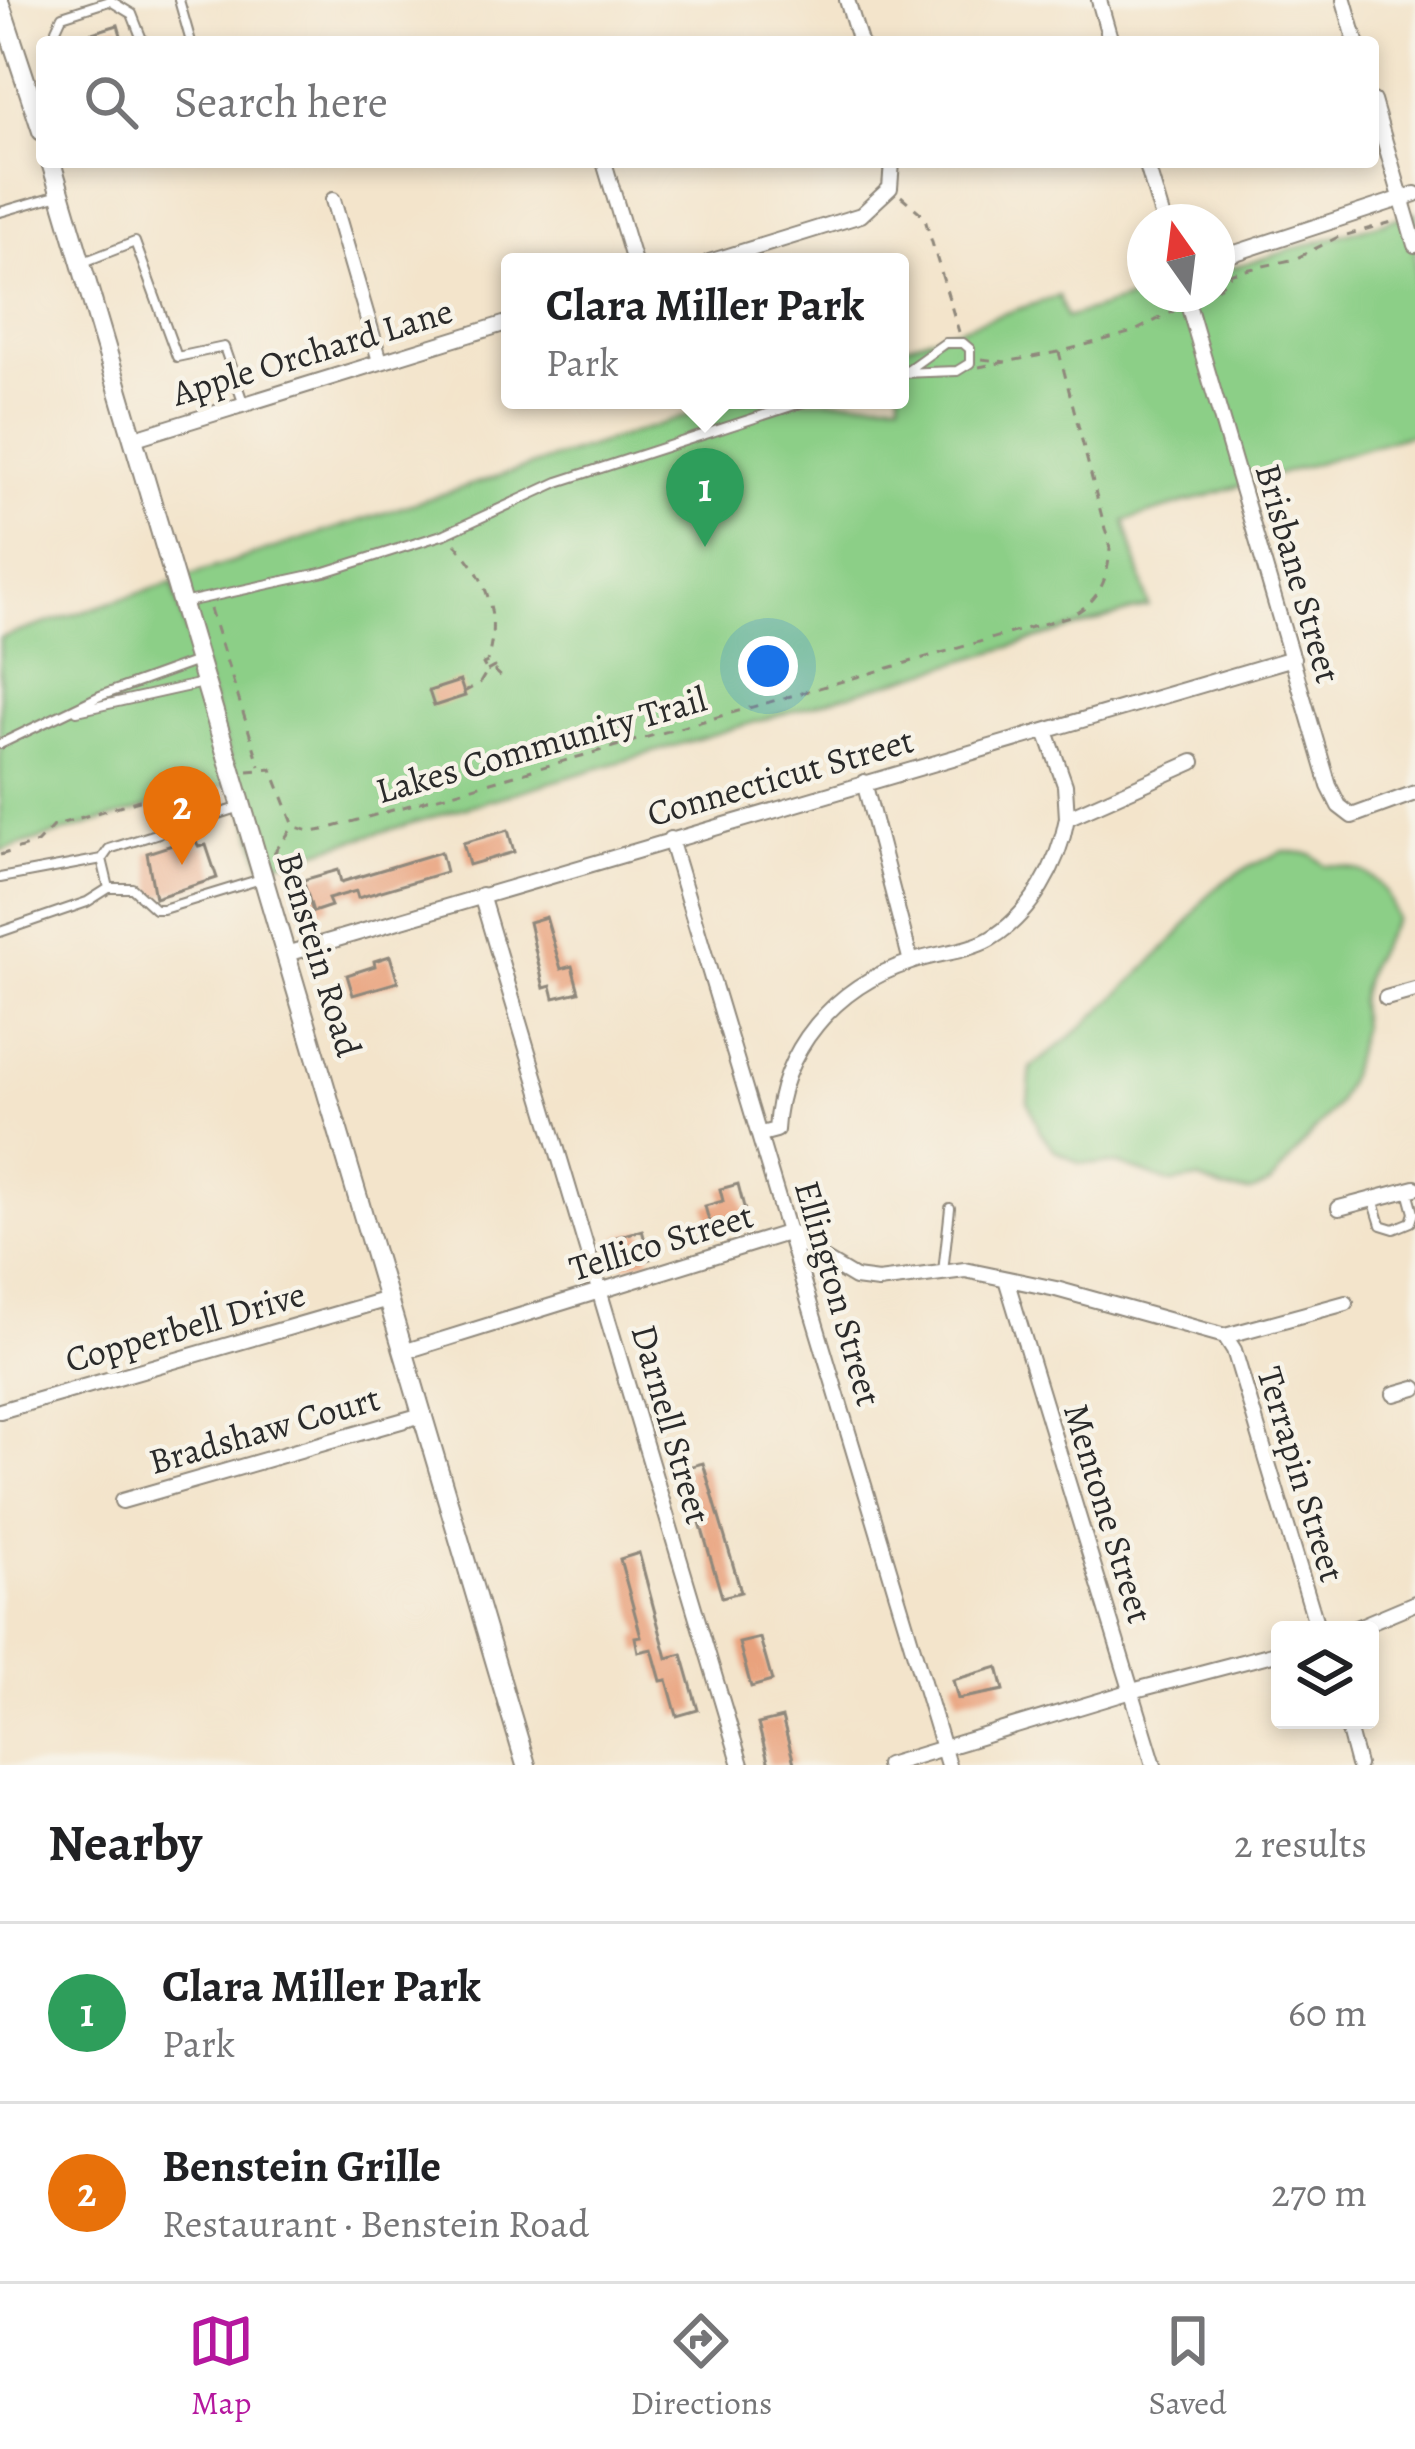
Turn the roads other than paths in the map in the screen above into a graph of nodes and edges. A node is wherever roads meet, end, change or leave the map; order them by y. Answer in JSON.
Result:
{"nodes":[{"id":1,"x":179,"y":0,"type":"edge"},
{"id":2,"x":847,"y":0,"type":"edge"},
{"id":3,"x":1099,"y":0,"type":"edge"},
{"id":4,"x":1344,"y":0,"type":"edge"},
{"id":5,"x":109,"y":1,"type":"edge"},
{"id":6,"x":0,"y":4,"type":"edge"},
{"id":7,"x":58,"y":36,"type":"edge"},
{"id":8,"x":141,"y":36,"type":"edge"},
{"id":9,"x":189,"y":36,"type":"edge"},
{"id":10,"x":858,"y":36,"type":"edge"},
{"id":11,"x":1109,"y":36,"type":"edge"},
{"id":12,"x":1354,"y":36,"type":"edge"},
{"id":13,"x":36,"y":99,"type":"edge"},
{"id":14,"x":1379,"y":116,"type":"edge"},
{"id":15,"x":53,"y":168,"type":"edge"},
{"id":16,"x":606,"y":168,"type":"edge"},
{"id":17,"x":892,"y":168,"type":"edge"},
{"id":18,"x":1148,"y":168,"type":"edge"},
{"id":19,"x":60,"y":194,"type":"junction"},
{"id":20,"x":1408,"y":196,"type":"edge"},
{"id":21,"x":333,"y":200,"type":"dead end"},
{"id":22,"x":1159,"y":204,"type":"edge"},
{"id":23,"x":0,"y":212,"type":"edge"},
{"id":24,"x":1415,"y":244,"type":"edge"},
{"id":25,"x":631,"y":253,"type":"edge"},
{"id":26,"x":739,"y":253,"type":"edge"},
{"id":27,"x":1235,"y":253,"type":"edge"},
{"id":28,"x":81,"y":263,"type":"junction"},
{"id":29,"x":1191,"y":312,"type":"edge"},
{"id":30,"x":501,"y":325,"type":"edge"},
{"id":31,"x":380,"y":361,"type":"junction"},
{"id":32,"x":909,"y":368,"type":"edge"},
{"id":33,"x":909,"y":372,"type":"edge"},
{"id":34,"x":242,"y":403,"type":"junction"},
{"id":35,"x":781,"y":409,"type":"edge"},
{"id":36,"x":132,"y":439,"type":"junction"},
{"id":37,"x":181,"y":603,"type":"junction"},
{"id":38,"x":1292,"y":658,"type":"junction"},
{"id":39,"x":198,"y":660,"type":"junction"},
{"id":40,"x":205,"y":683,"type":"junction"},
{"id":41,"x":70,"y":711,"type":"junction"},
{"id":42,"x":1046,"y":730,"type":"junction"},
{"id":43,"x":0,"y":744,"type":"edge"},
{"id":44,"x":1193,"y":762,"type":"dead end"},
{"id":45,"x":864,"y":782,"type":"junction"},
{"id":46,"x":1415,"y":793,"type":"edge"},
{"id":47,"x":242,"y":807,"type":"junction"},
{"id":48,"x":1067,"y":818,"type":"junction"},
{"id":49,"x":670,"y":839,"type":"junction"},
{"id":50,"x":102,"y":859,"type":"junction"},
{"id":51,"x":0,"y":878,"type":"edge"},
{"id":52,"x":263,"y":878,"type":"junction"},
{"id":53,"x":109,"y":888,"type":"junction"},
{"id":54,"x":481,"y":895,"type":"junction"},
{"id":55,"x":0,"y":932,"type":"edge"},
{"id":56,"x":286,"y":954,"type":"junction"},
{"id":57,"x":910,"y":962,"type":"junction"},
{"id":58,"x":1415,"y":989,"type":"edge"},
{"id":59,"x":1386,"y":998,"type":"dead end"},
{"id":60,"x":761,"y":1134,"type":"junction"},
{"id":61,"x":1412,"y":1189,"type":"edge"},
{"id":62,"x":1372,"y":1199,"type":"junction"},
{"id":63,"x":950,"y":1208,"type":"dead end"},
{"id":64,"x":1339,"y":1208,"type":"dead end"},
{"id":65,"x":790,"y":1232,"type":"junction"},
{"id":66,"x":943,"y":1272,"type":"junction"},
{"id":67,"x":1006,"y":1280,"type":"junction"},
{"id":68,"x":601,"y":1290,"type":"junction"},
{"id":69,"x":388,"y":1299,"type":"junction"},
{"id":70,"x":1346,"y":1303,"type":"dead end"},
{"id":71,"x":1225,"y":1336,"type":"junction"},
{"id":72,"x":404,"y":1352,"type":"junction"},
{"id":73,"x":1415,"y":1388,"type":"edge"},
{"id":74,"x":1394,"y":1394,"type":"dead end"},
{"id":75,"x":0,"y":1411,"type":"edge"},
{"id":76,"x":422,"y":1415,"type":"junction"},
{"id":77,"x":122,"y":1501,"type":"dead end"},
{"id":78,"x":1415,"y":1603,"type":"edge"},
{"id":79,"x":1315,"y":1621,"type":"edge"},
{"id":80,"x":1372,"y":1621,"type":"edge"},
{"id":81,"x":1271,"y":1654,"type":"edge"},
{"id":82,"x":1132,"y":1691,"type":"junction"},
{"id":83,"x":1348,"y":1729,"type":"edge"},
{"id":84,"x":943,"y":1748,"type":"junction"},
{"id":85,"x":526,"y":1765,"type":"edge"},
{"id":86,"x":741,"y":1765,"type":"edge"},
{"id":87,"x":887,"y":1765,"type":"edge"},
{"id":88,"x":948,"y":1765,"type":"edge"},
{"id":89,"x":1154,"y":1765,"type":"edge"},
{"id":90,"x":1358,"y":1765,"type":"edge"}],
"edges":[{"from":1,"to":9,"type":"lane"},
{"from":2,"to":10,"type":"street"},
{"from":3,"to":11,"type":"street"},
{"from":4,"to":12,"type":"street"},
{"from":5,"to":7,"type":"lane"},
{"from":5,"to":8,"type":"lane"},
{"from":6,"to":13,"type":"street"},
{"from":14,"to":20,"type":"street"},
{"from":15,"to":19,"type":"street","name":"Benstein Road"},
{"from":16,"to":25,"type":"street"},
{"from":17,"to":26,"type":"street"},
{"from":18,"to":22,"type":"street"},
{"from":19,"to":23,"type":"lane"},
{"from":19,"to":28,"type":"street","name":"Benstein Road"},
{"from":20,"to":24,"type":"street"},
{"from":20,"to":27,"type":"street"},
{"from":21,"to":31,"type":"street"},
{"from":28,"to":34,"type":"lane"},
{"from":28,"to":36,"type":"street","name":"Benstein Road"},
{"from":29,"to":38,"type":"street","name":"Brisbane Street"},
{"from":30,"to":31,"type":"street","name":"Apple Orchard Lane"},
{"from":31,"to":34,"type":"street","name":"Apple Orchard Lane"},
{"from":32,"to":33,"type":"lane"},
{"from":34,"to":36,"type":"street","name":"Apple Orchard Lane"},
{"from":35,"to":37,"type":"lane"},
{"from":36,"to":37,"type":"street","name":"Benstein Road"},
{"from":37,"to":39,"type":"street","name":"Benstein Road"},
{"from":38,"to":42,"type":"street","name":"Connecticut Street"},
{"from":38,"to":46,"type":"street","name":"Brisbane Street"},
{"from":39,"to":40,"type":"street","name":"Benstein Road"},
{"from":39,"to":41,"type":"lane"},
{"from":40,"to":41,"type":"lane"},
{"from":40,"to":47,"type":"street","name":"Benstein Road"},
{"from":41,"to":43,"type":"lane"},
{"from":42,"to":45,"type":"street","name":"Connecticut Street"},
{"from":42,"to":48,"type":"street"},
{"from":44,"to":48,"type":"street"},
{"from":45,"to":49,"type":"street","name":"Connecticut Street"},
{"from":45,"to":57,"type":"street"},
{"from":47,"to":50,"type":"lane"},
{"from":47,"to":52,"type":"street","name":"Benstein Road"},
{"from":48,"to":57,"type":"street"},
{"from":49,"to":54,"type":"street","name":"Connecticut Street"},
{"from":49,"to":60,"type":"street","name":"Ellington Street"},
{"from":50,"to":51,"type":"lane"},
{"from":50,"to":53,"type":"lane"},
{"from":52,"to":53,"type":"lane"},
{"from":52,"to":56,"type":"street","name":"Benstein Road"},
{"from":53,"to":55,"type":"lane"},
{"from":54,"to":56,"type":"street","name":"Connecticut Street"},
{"from":54,"to":68,"type":"street","name":"Darnell Street"},
{"from":56,"to":69,"type":"street","name":"Benstein Road"},
{"from":57,"to":60,"type":"street"},
{"from":58,"to":59,"type":"street"},
{"from":60,"to":65,"type":"street","name":"Ellington Street"},
{"from":61,"to":62,"type":"street"},
{"from":61,"to":62,"type":"lane"},
{"from":62,"to":64,"type":"street"},
{"from":63,"to":66,"type":"lane"},
{"from":65,"to":66,"type":"street","name":"Tellico Street"},
{"from":65,"to":68,"type":"street","name":"Tellico Street"},
{"from":65,"to":84,"type":"street","name":"Ellington Street"},
{"from":66,"to":67,"type":"street","name":"Tellico Street"},
{"from":67,"to":71,"type":"street","name":"Tellico Street"},
{"from":67,"to":82,"type":"street","name":"Mentone Street"},
{"from":68,"to":72,"type":"street","name":"Tellico Street"},
{"from":68,"to":86,"type":"street","name":"Darnell Street"},
{"from":69,"to":72,"type":"street","name":"Benstein Road"},
{"from":69,"to":75,"type":"street","name":"Copperbell Drive"},
{"from":70,"to":71,"type":"street","name":"Tellico Street"},
{"from":71,"to":79,"type":"street","name":"Terrapin Street"},
{"from":72,"to":76,"type":"street","name":"Benstein Road"},
{"from":73,"to":74,"type":"street"},
{"from":76,"to":77,"type":"street","name":"Bradshaw Court"},
{"from":76,"to":85,"type":"street","name":"Benstein Road"},
{"from":78,"to":80,"type":"street"},
{"from":81,"to":82,"type":"street"},
{"from":82,"to":84,"type":"street"},
{"from":82,"to":89,"type":"street","name":"Mentone Street"},
{"from":83,"to":90,"type":"street"},
{"from":84,"to":87,"type":"street"},
{"from":84,"to":88,"type":"street","name":"Ellington Street"}]}
